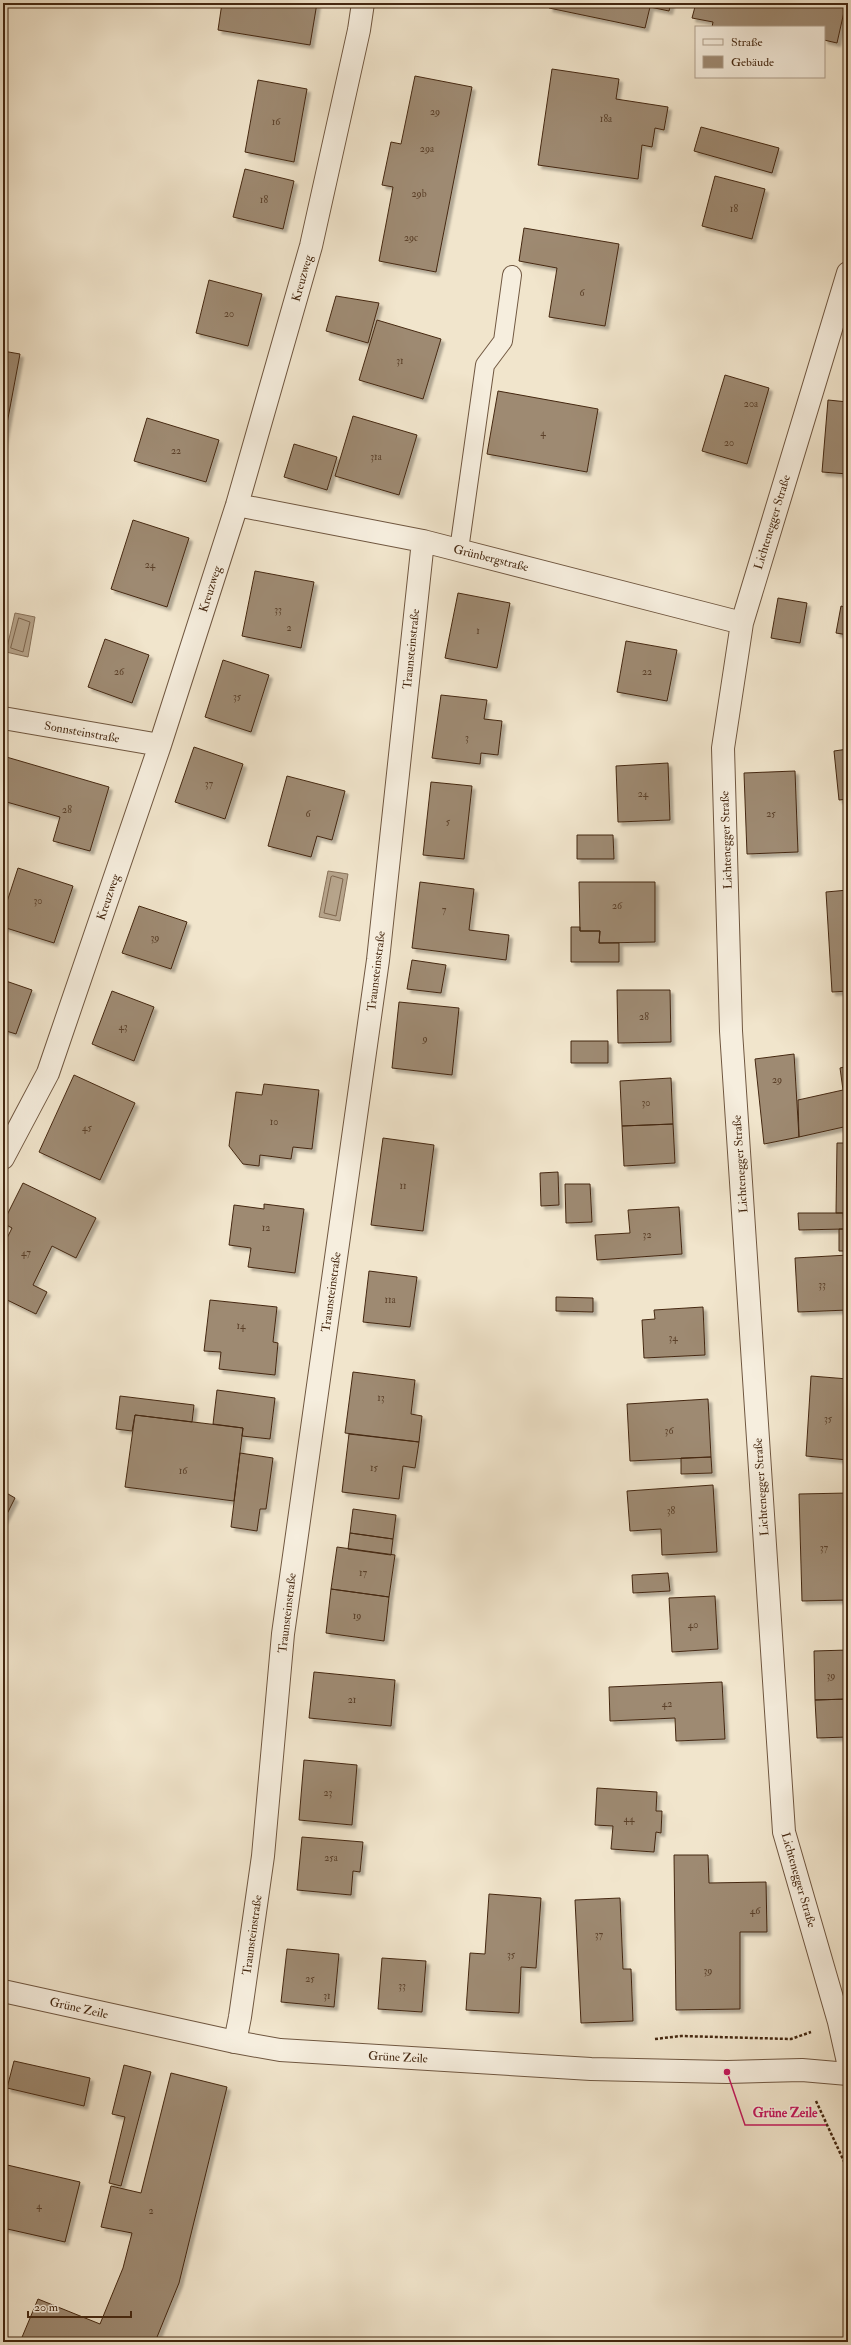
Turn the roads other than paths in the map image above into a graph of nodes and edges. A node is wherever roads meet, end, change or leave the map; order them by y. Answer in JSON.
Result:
{"nodes":[{"id":1,"x":364,"y":3,"type":"edge"},
{"id":2,"x":848,"y":273,"type":"edge"},
{"id":3,"x":512,"y":275,"type":"dead end"},
{"id":4,"x":237,"y":505,"type":"junction"},
{"id":5,"x":423,"y":541,"type":"junction"},
{"id":6,"x":459,"y":550,"type":"junction"},
{"id":7,"x":742,"y":623,"type":"junction"},
{"id":8,"x":3,"y":718,"type":"edge"},
{"id":9,"x":160,"y":745,"type":"junction"},
{"id":10,"x":3,"y":1158,"type":"edge"},
{"id":11,"x":3,"y":1991,"type":"edge"},
{"id":12,"x":235,"y":2042,"type":"junction"},
{"id":13,"x":848,"y":2062,"type":"edge"},
{"id":14,"x":848,"y":2074,"type":"edge"}],
"edges":[{"from":1,"to":4,"type":"street","name":"Kreuzweg"},
{"from":2,"to":7,"type":"street","name":"Lichtenegger Straße"},
{"from":3,"to":6,"type":"lane"},
{"from":4,"to":5,"type":"street","name":"Grünbergstraße"},
{"from":4,"to":9,"type":"street","name":"Kreuzweg"},
{"from":5,"to":6,"type":"street","name":"Grünbergstraße"},
{"from":5,"to":12,"type":"street","name":"Traunsteinstraße"},
{"from":6,"to":7,"type":"street","name":"Grünbergstraße"},
{"from":7,"to":13,"type":"street","name":"Lichtenegger Straße"},
{"from":8,"to":9,"type":"street","name":"Sonnsteinstraße"},
{"from":9,"to":10,"type":"street","name":"Kreuzweg"},
{"from":11,"to":12,"type":"street","name":"Grüne Zeile"},
{"from":12,"to":14,"type":"street","name":"Grüne Zeile"}]}
